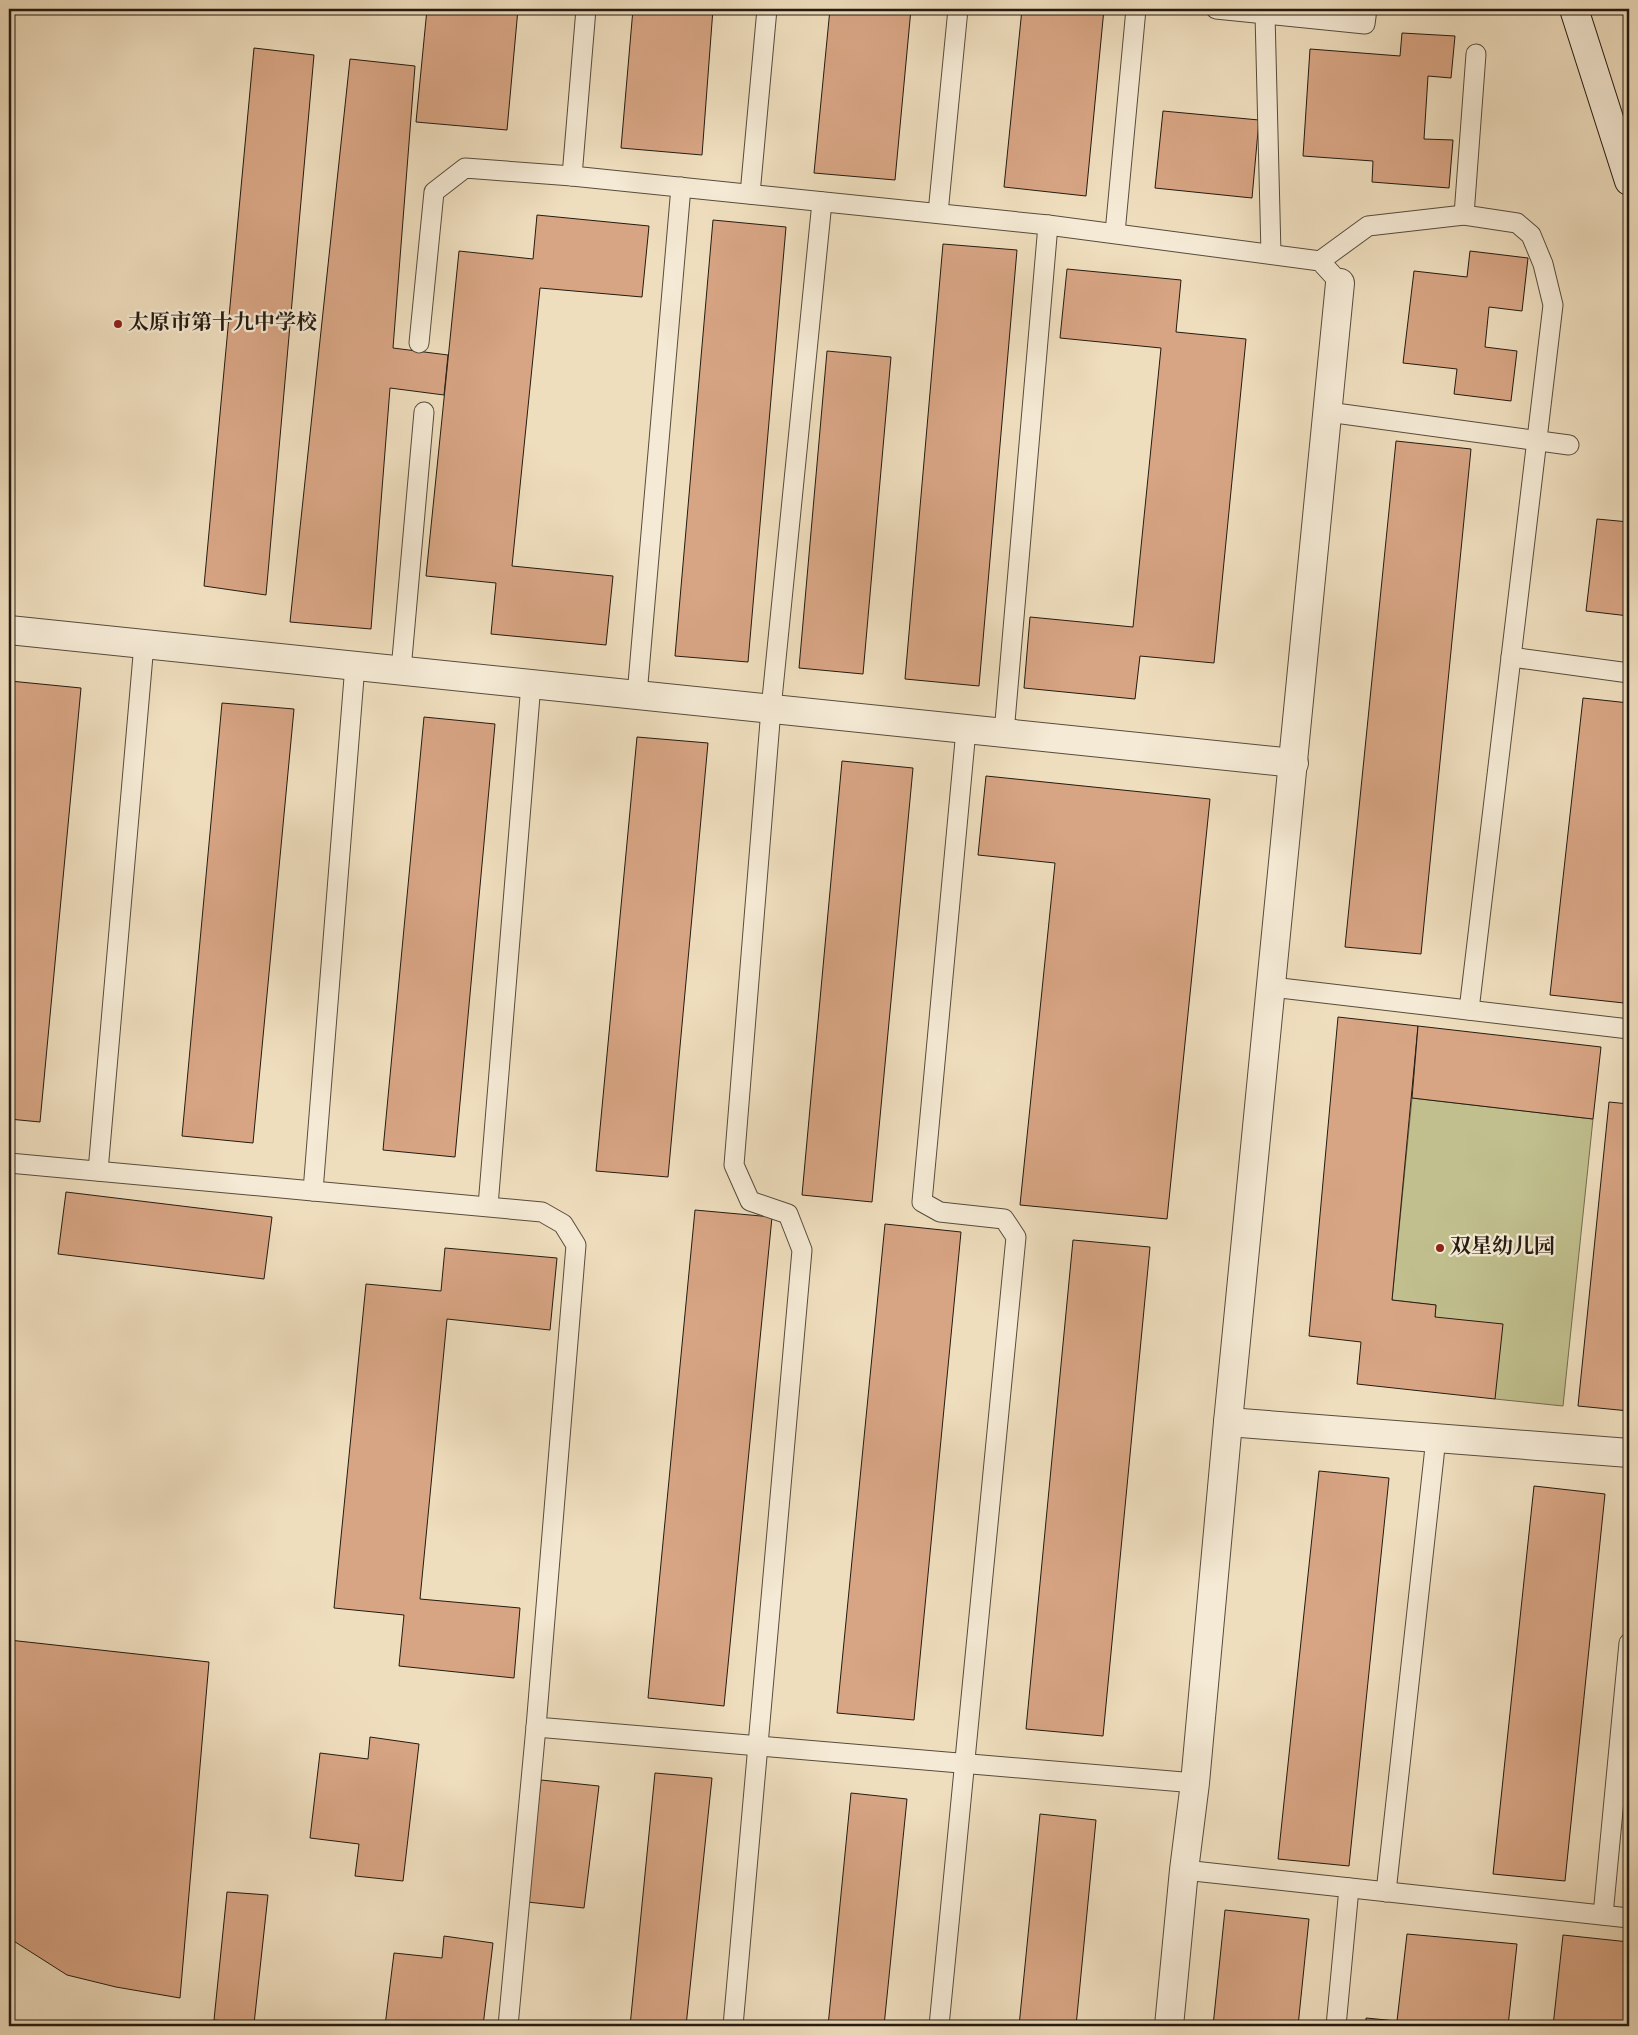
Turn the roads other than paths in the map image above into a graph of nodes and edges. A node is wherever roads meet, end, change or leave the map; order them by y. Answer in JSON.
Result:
{"nodes":[{"id":1,"x":586,"y":9,"type":"edge"},
{"id":2,"x":767,"y":9,"type":"edge"},
{"id":3,"x":958,"y":9,"type":"edge"},
{"id":4,"x":1136,"y":9,"type":"edge"},
{"id":5,"x":1216,"y":9,"type":"edge"},
{"id":6,"x":1367,"y":9,"type":"edge"},
{"id":7,"x":1574,"y":9,"type":"edge"},
{"id":8,"x":1266,"y":14,"type":"junction"},
{"id":9,"x":1476,"y":54,"type":"dead end"},
{"id":10,"x":572,"y":176,"type":"junction"},
{"id":11,"x":1629,"y":181,"type":"edge"},
{"id":12,"x":681,"y":187,"type":"junction"},
{"id":13,"x":750,"y":194,"type":"junction"},
{"id":14,"x":822,"y":202,"type":"junction"},
{"id":15,"x":938,"y":213,"type":"junction"},
{"id":16,"x":1464,"y":215,"type":"junction"},
{"id":17,"x":1048,"y":224,"type":"junction"},
{"id":18,"x":1115,"y":233,"type":"junction"},
{"id":19,"x":1271,"y":254,"type":"junction"},
{"id":20,"x":1320,"y":260,"type":"junction"},
{"id":21,"x":1340,"y":283,"type":"joint"},
{"id":22,"x":419,"y":343,"type":"dead end"},
{"id":23,"x":424,"y":412,"type":"dead end"},
{"id":24,"x":1328,"y":412,"type":"junction"},
{"id":25,"x":1537,"y":440,"type":"junction"},
{"id":26,"x":1569,"y":445,"type":"dead end"},
{"id":27,"x":9,"y":630,"type":"edge"},
{"id":28,"x":144,"y":644,"type":"junction"},
{"id":29,"x":1511,"y":657,"type":"junction"},
{"id":30,"x":355,"y":665,"type":"junction"},
{"id":31,"x":401,"y":670,"type":"junction"},
{"id":32,"x":1629,"y":673,"type":"edge"},
{"id":33,"x":531,"y":684,"type":"junction"},
{"id":34,"x":637,"y":695,"type":"junction"},
{"id":35,"x":771,"y":709,"type":"junction"},
{"id":36,"x":966,"y":730,"type":"junction"},
{"id":37,"x":1004,"y":733,"type":"junction"},
{"id":38,"x":1294,"y":763,"type":"junction"},
{"id":39,"x":1272,"y":987,"type":"junction"},
{"id":40,"x":1470,"y":1010,"type":"junction"},
{"id":41,"x":1629,"y":1029,"type":"edge"},
{"id":42,"x":9,"y":1163,"type":"edge"},
{"id":43,"x":98,"y":1171,"type":"junction"},
{"id":44,"x":313,"y":1191,"type":"junction"},
{"id":45,"x":488,"y":1206,"type":"junction"},
{"id":46,"x":1228,"y":1422,"type":"junction"},
{"id":47,"x":1436,"y":1438,"type":"junction"},
{"id":48,"x":1629,"y":1452,"type":"edge"},
{"id":49,"x":1629,"y":1643,"type":"edge"},
{"id":50,"x":536,"y":1727,"type":"junction"},
{"id":51,"x":758,"y":1747,"type":"junction"},
{"id":52,"x":964,"y":1764,"type":"junction"},
{"id":53,"x":1195,"y":1783,"type":"junction"},
{"id":54,"x":1184,"y":1870,"type":"junction"},
{"id":55,"x":1349,"y":1888,"type":"junction"},
{"id":56,"x":1386,"y":1892,"type":"junction"},
{"id":57,"x":1603,"y":1915,"type":"junction"},
{"id":58,"x":1629,"y":1918,"type":"edge"},
{"id":59,"x":508,"y":2026,"type":"edge"},
{"id":60,"x":733,"y":2026,"type":"edge"},
{"id":61,"x":939,"y":2026,"type":"edge"},
{"id":62,"x":1169,"y":2026,"type":"edge"},
{"id":63,"x":1336,"y":2026,"type":"edge"}],
"edges":[{"from":1,"to":10,"type":"lane"},
{"from":2,"to":13,"type":"lane"},
{"from":3,"to":15,"type":"lane"},
{"from":4,"to":18,"type":"lane"},
{"from":5,"to":8,"type":"lane"},
{"from":6,"to":8,"type":"lane"},
{"from":7,"to":11,"type":"street"},
{"from":8,"to":19,"type":"lane"},
{"from":9,"to":16,"type":"lane"},
{"from":10,"to":12,"type":"lane"},
{"from":10,"to":22,"type":"lane"},
{"from":12,"to":13,"type":"lane"},
{"from":12,"to":34,"type":"lane"},
{"from":13,"to":14,"type":"lane"},
{"from":14,"to":15,"type":"lane"},
{"from":14,"to":35,"type":"lane"},
{"from":15,"to":17,"type":"lane"},
{"from":16,"to":20,"type":"lane"},
{"from":16,"to":25,"type":"lane"},
{"from":17,"to":18,"type":"lane"},
{"from":17,"to":37,"type":"lane"},
{"from":18,"to":19,"type":"lane"},
{"from":19,"to":20,"type":"lane"},
{"from":20,"to":21,"type":"lane"},
{"from":21,"to":24,"type":"street"},
{"from":23,"to":31,"type":"lane"},
{"from":24,"to":25,"type":"lane"},
{"from":24,"to":38,"type":"street"},
{"from":25,"to":26,"type":"lane"},
{"from":25,"to":29,"type":"lane"},
{"from":27,"to":28,"type":"street"},
{"from":28,"to":30,"type":"street"},
{"from":28,"to":43,"type":"lane"},
{"from":29,"to":32,"type":"lane"},
{"from":29,"to":40,"type":"lane"},
{"from":30,"to":31,"type":"street"},
{"from":30,"to":44,"type":"lane"},
{"from":31,"to":33,"type":"street"},
{"from":33,"to":34,"type":"street"},
{"from":33,"to":45,"type":"lane"},
{"from":34,"to":35,"type":"street"},
{"from":35,"to":36,"type":"street"},
{"from":35,"to":51,"type":"lane"},
{"from":36,"to":37,"type":"street"},
{"from":36,"to":52,"type":"lane"},
{"from":37,"to":38,"type":"street"},
{"from":38,"to":39,"type":"street"},
{"from":39,"to":40,"type":"lane"},
{"from":39,"to":46,"type":"street"},
{"from":40,"to":41,"type":"lane"},
{"from":42,"to":43,"type":"lane"},
{"from":43,"to":44,"type":"lane"},
{"from":44,"to":45,"type":"lane"},
{"from":45,"to":50,"type":"lane"},
{"from":46,"to":47,"type":"street"},
{"from":46,"to":53,"type":"street"},
{"from":47,"to":48,"type":"street"},
{"from":47,"to":56,"type":"lane"},
{"from":49,"to":57,"type":"lane"},
{"from":50,"to":51,"type":"lane"},
{"from":50,"to":59,"type":"lane"},
{"from":51,"to":52,"type":"lane"},
{"from":51,"to":60,"type":"lane"},
{"from":52,"to":53,"type":"lane"},
{"from":52,"to":61,"type":"lane"},
{"from":53,"to":54,"type":"street"},
{"from":54,"to":55,"type":"lane"},
{"from":54,"to":62,"type":"street"},
{"from":55,"to":56,"type":"lane"},
{"from":55,"to":63,"type":"lane"},
{"from":56,"to":57,"type":"lane"},
{"from":57,"to":58,"type":"lane"}]}
